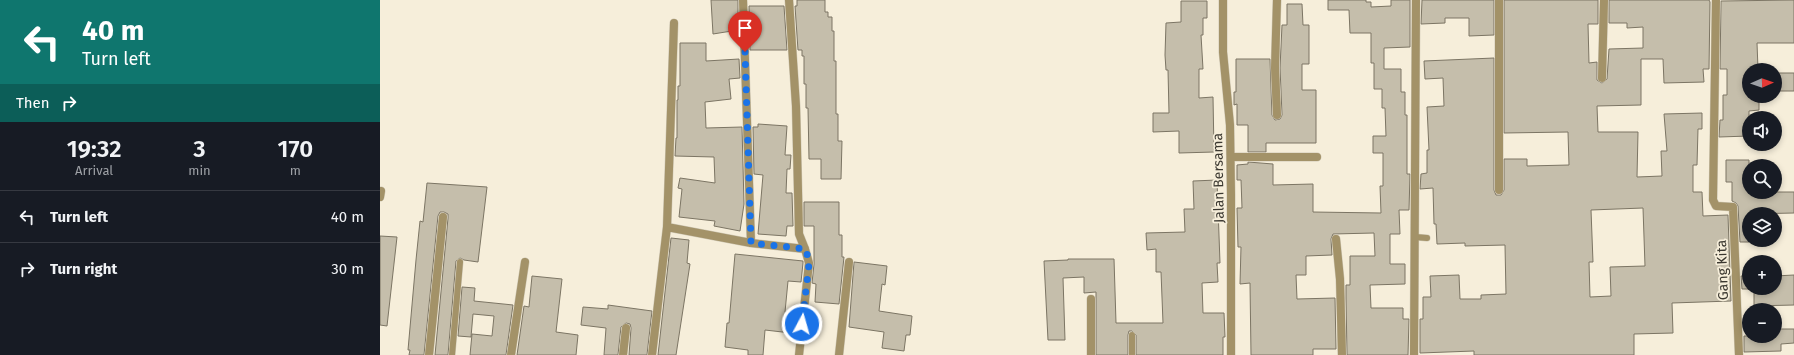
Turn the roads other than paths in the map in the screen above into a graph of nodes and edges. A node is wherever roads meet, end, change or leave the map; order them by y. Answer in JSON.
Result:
{"nodes":[{"id":1,"x":743,"y":0,"type":"edge"},
{"id":2,"x":789,"y":0,"type":"edge"},
{"id":3,"x":1223,"y":0,"type":"edge"},
{"id":4,"x":1277,"y":0,"type":"edge"},
{"id":5,"x":1416,"y":0,"type":"edge"},
{"id":6,"x":1499,"y":0,"type":"edge"},
{"id":7,"x":1604,"y":0,"type":"edge"},
{"id":8,"x":1716,"y":0,"type":"edge"},
{"id":9,"x":674,"y":23,"type":"dead end"},
{"id":10,"x":1602,"y":78,"type":"dead end"},
{"id":11,"x":1276,"y":115,"type":"dead end"},
{"id":12,"x":1230,"y":157,"type":"junction"},
{"id":13,"x":1317,"y":157,"type":"dead end"},
{"id":14,"x":1499,"y":190,"type":"dead end"},
{"id":15,"x":443,"y":217,"type":"dead end"},
{"id":16,"x":667,"y":227,"type":"junction"},
{"id":17,"x":1415,"y":237,"type":"junction"},
{"id":18,"x":1428,"y":238,"type":"dead end"},
{"id":19,"x":1336,"y":239,"type":"dead end"},
{"id":20,"x":751,"y":243,"type":"junction"},
{"id":21,"x":806,"y":249,"type":"junction"},
{"id":22,"x":460,"y":262,"type":"dead end"},
{"id":23,"x":525,"y":262,"type":"dead end"},
{"id":24,"x":850,"y":262,"type":"dead end"},
{"id":25,"x":1091,"y":299,"type":"dead end"},
{"id":26,"x":626,"y":328,"type":"dead end"},
{"id":27,"x":1132,"y":336,"type":"dead end"},
{"id":28,"x":429,"y":355,"type":"edge"},
{"id":29,"x":452,"y":355,"type":"edge"},
{"id":30,"x":511,"y":355,"type":"edge"},
{"id":31,"x":623,"y":355,"type":"edge"},
{"id":32,"x":652,"y":355,"type":"edge"},
{"id":33,"x":799,"y":355,"type":"edge"},
{"id":34,"x":839,"y":355,"type":"edge"},
{"id":35,"x":1091,"y":355,"type":"edge"},
{"id":36,"x":1132,"y":355,"type":"edge"},
{"id":37,"x":1231,"y":355,"type":"edge"},
{"id":38,"x":1342,"y":355,"type":"edge"},
{"id":39,"x":1414,"y":355,"type":"edge"},
{"id":40,"x":1739,"y":355,"type":"edge"}],
"edges":[{"from":1,"to":20,"type":"street"},
{"from":2,"to":21,"type":"street"},
{"from":3,"to":12,"type":"street","name":"Jalan Bersama"},
{"from":4,"to":11,"type":"street"},
{"from":5,"to":17,"type":"street"},
{"from":6,"to":14,"type":"street"},
{"from":7,"to":10,"type":"street"},
{"from":8,"to":40,"type":"street","name":"Gang Kita"},
{"from":9,"to":16,"type":"street"},
{"from":12,"to":13,"type":"street"},
{"from":12,"to":37,"type":"street","name":"Jalan Bersama"},
{"from":15,"to":28,"type":"street"},
{"from":16,"to":20,"type":"street"},
{"from":16,"to":32,"type":"street"},
{"from":17,"to":18,"type":"lane"},
{"from":17,"to":39,"type":"street"},
{"from":19,"to":38,"type":"street"},
{"from":20,"to":21,"type":"street"},
{"from":21,"to":33,"type":"street"},
{"from":22,"to":29,"type":"lane"},
{"from":23,"to":30,"type":"street"},
{"from":24,"to":34,"type":"street"},
{"from":25,"to":35,"type":"street"},
{"from":26,"to":31,"type":"street"},
{"from":27,"to":36,"type":"lane"}]}
